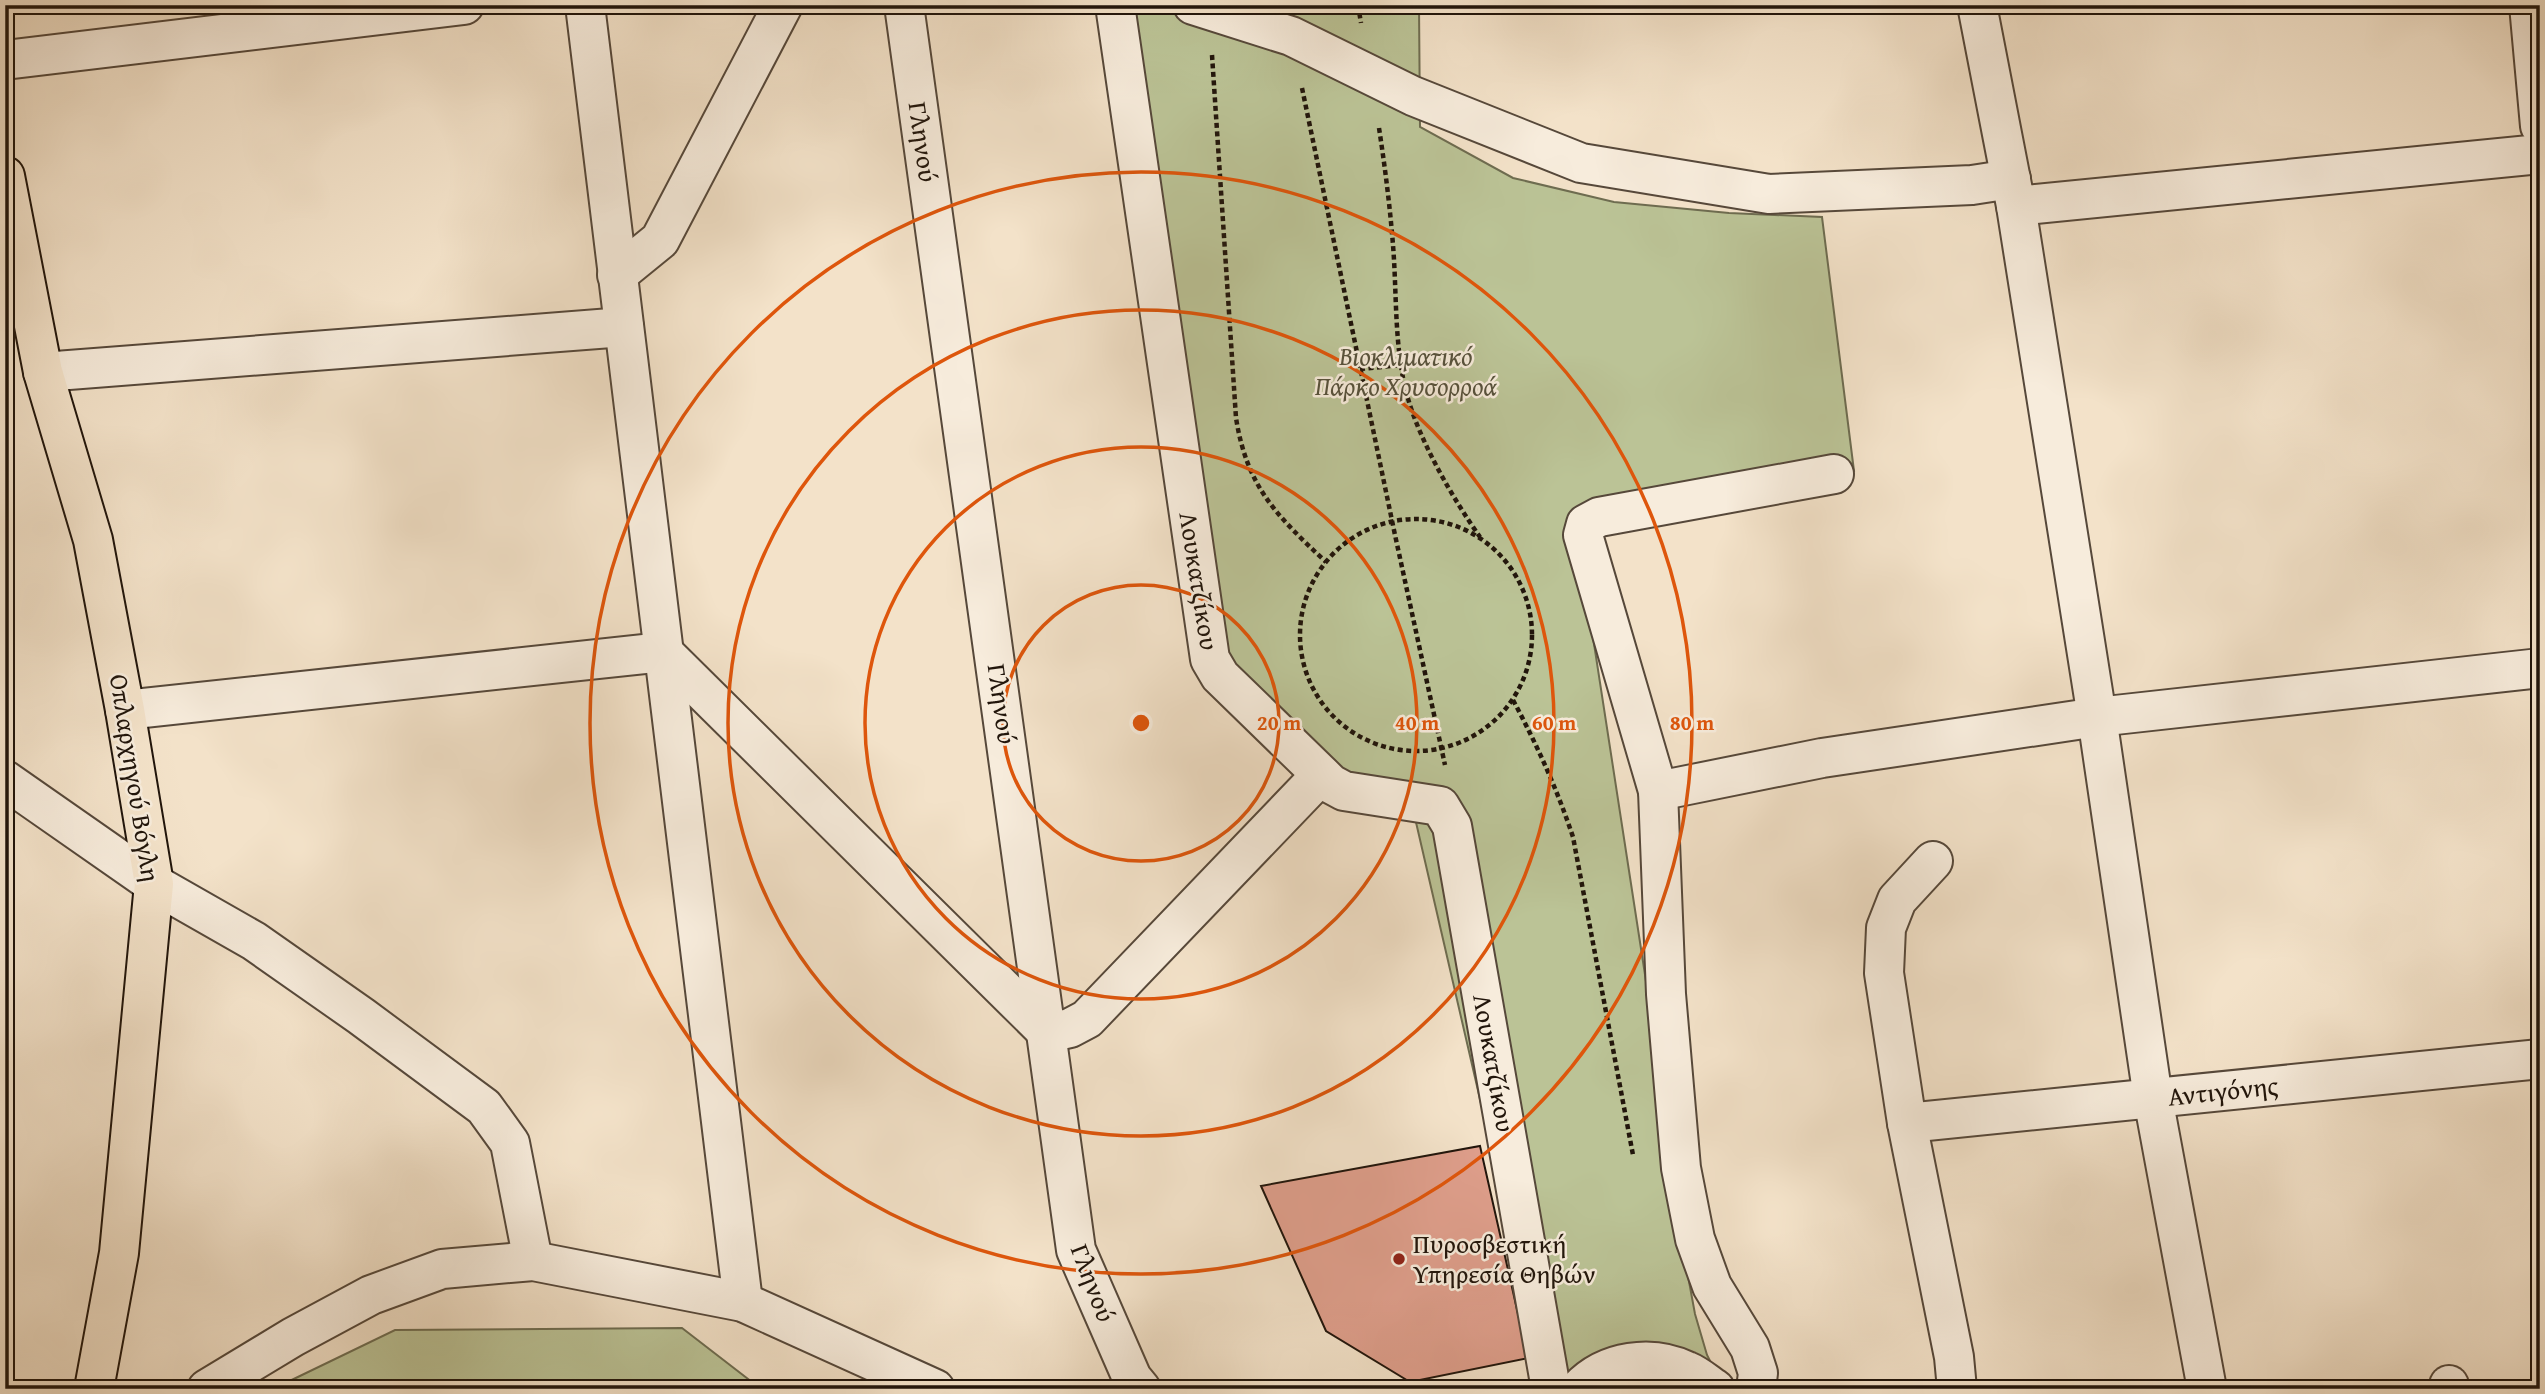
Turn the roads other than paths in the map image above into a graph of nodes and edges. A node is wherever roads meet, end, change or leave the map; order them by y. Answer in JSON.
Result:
{"nodes":[{"id":1,"x":464,"y":5,"type":"edge"},
{"id":2,"x":585,"y":5,"type":"edge"},
{"id":3,"x":783,"y":5,"type":"edge"},
{"id":4,"x":904,"y":5,"type":"edge"},
{"id":5,"x":1115,"y":5,"type":"edge"},
{"id":6,"x":1978,"y":5,"type":"edge"},
{"id":7,"x":2529,"y":5,"type":"edge"},
{"id":8,"x":1201,"y":8,"type":"edge"},
{"id":9,"x":5,"y":61,"type":"edge"},
{"id":10,"x":2540,"y":126,"type":"edge"},
{"id":11,"x":2540,"y":154,"type":"edge"},
{"id":12,"x":5,"y":176,"type":"edge"},
{"id":13,"x":2014,"y":193,"type":"junction"},
{"id":14,"x":617,"y":275,"type":"junction"},
{"id":15,"x":624,"y":327,"type":"junction"},
{"id":16,"x":43,"y":372,"type":"junction"},
{"id":17,"x":1834,"y":474,"type":"dead end"},
{"id":18,"x":663,"y":652,"type":"junction"},
{"id":19,"x":2540,"y":668,"type":"edge"},
{"id":20,"x":125,"y":710,"type":"junction"},
{"id":21,"x":2097,"y":717,"type":"junction"},
{"id":22,"x":1321,"y":775,"type":"junction"},
{"id":23,"x":5,"y":780,"type":"edge"},
{"id":24,"x":1658,"y":791,"type":"junction"},
{"id":25,"x":1933,"y":861,"type":"dead end"},
{"id":26,"x":154,"y":884,"type":"junction"},
{"id":27,"x":1048,"y":1033,"type":"junction"},
{"id":28,"x":2540,"y":1059,"type":"edge"},
{"id":29,"x":2152,"y":1098,"type":"junction"},
{"id":30,"x":1907,"y":1123,"type":"junction"},
{"id":31,"x":533,"y":1261,"type":"junction"},
{"id":32,"x":743,"y":1302,"type":"junction"},
{"id":33,"x":94,"y":1389,"type":"edge"},
{"id":34,"x":207,"y":1389,"type":"edge"},
{"id":35,"x":935,"y":1389,"type":"edge"},
{"id":36,"x":1141,"y":1389,"type":"edge"},
{"id":37,"x":1551,"y":1389,"type":"edge"},
{"id":38,"x":1579,"y":1389,"type":"edge"},
{"id":39,"x":1716,"y":1389,"type":"edge"},
{"id":40,"x":1756,"y":1389,"type":"edge"},
{"id":41,"x":1957,"y":1389,"type":"edge"},
{"id":42,"x":2207,"y":1389,"type":"edge"}],
"edges":[{"from":1,"to":9,"type":"street"},
{"from":2,"to":14,"type":"street"},
{"from":3,"to":14,"type":"street"},
{"from":4,"to":27,"type":"street","name":"Γληνού"},
{"from":5,"to":22,"type":"street","name":"Λουκατζίκου"},
{"from":6,"to":13,"type":"street"},
{"from":7,"to":10,"type":"street"},
{"from":8,"to":13,"type":"street"},
{"from":11,"to":13,"type":"street"},
{"from":12,"to":16,"type":"main road","name":"Οπλαρχηγού Βόγλη"},
{"from":13,"to":21,"type":"street"},
{"from":14,"to":15,"type":"street"},
{"from":15,"to":16,"type":"street"},
{"from":15,"to":18,"type":"street"},
{"from":16,"to":20,"type":"main road","name":"Οπλαρχηγού Βόγλη"},
{"from":17,"to":24,"type":"street"},
{"from":18,"to":20,"type":"street"},
{"from":18,"to":27,"type":"street"},
{"from":18,"to":32,"type":"street"},
{"from":19,"to":21,"type":"street"},
{"from":20,"to":26,"type":"main road","name":"Οπλαρχηγού Βόγλη"},
{"from":21,"to":24,"type":"street"},
{"from":21,"to":29,"type":"street"},
{"from":22,"to":27,"type":"street"},
{"from":22,"to":37,"type":"street","name":"Λουκατζίκου"},
{"from":23,"to":26,"type":"street"},
{"from":24,"to":40,"type":"street"},
{"from":25,"to":30,"type":"street"},
{"from":26,"to":31,"type":"street"},
{"from":26,"to":33,"type":"main road","name":"Οπλαρχηγού Βόγλη"},
{"from":27,"to":36,"type":"street","name":"Γληνού"},
{"from":28,"to":29,"type":"street","name":"Αντιγόνης"},
{"from":29,"to":30,"type":"street","name":"Αντιγόνης"},
{"from":29,"to":42,"type":"street"},
{"from":30,"to":41,"type":"street"},
{"from":31,"to":32,"type":"street"},
{"from":31,"to":34,"type":"street"},
{"from":32,"to":35,"type":"street"},
{"from":38,"to":39,"type":"street"}]}
